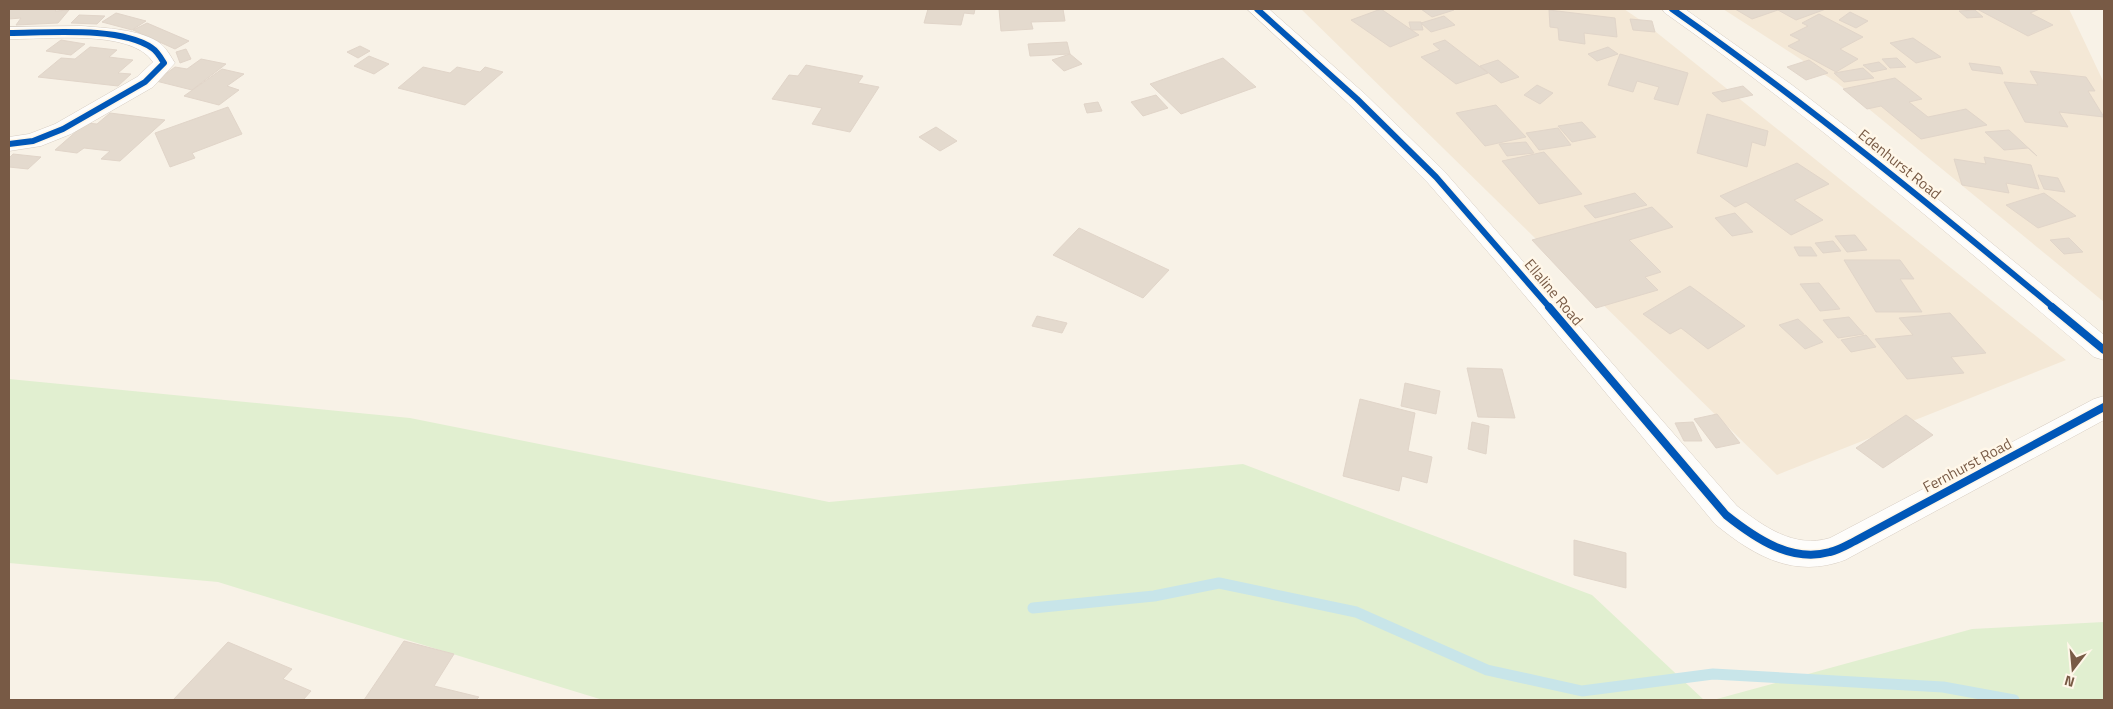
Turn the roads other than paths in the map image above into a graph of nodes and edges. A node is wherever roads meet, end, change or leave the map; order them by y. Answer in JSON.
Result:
{"nodes":[{"id":1,"x":1257,"y":9,"type":"edge"},
{"id":2,"x":1672,"y":9,"type":"edge"},
{"id":3,"x":9,"y":33,"type":"edge"},
{"id":4,"x":9,"y":144,"type":"edge"},
{"id":5,"x":2104,"y":350,"type":"edge"},
{"id":6,"x":2104,"y":407,"type":"edge"},
{"id":7,"x":1842,"y":546,"type":"joint"}],
"edges":[{"from":1,"to":7,"type":"street","name":"Ellaline Road"},
{"from":2,"to":5,"type":"street","name":"Edenhurst Road"},
{"from":3,"to":4,"type":"street"},
{"from":6,"to":7,"type":"street","name":"Fernhurst Road"}]}
